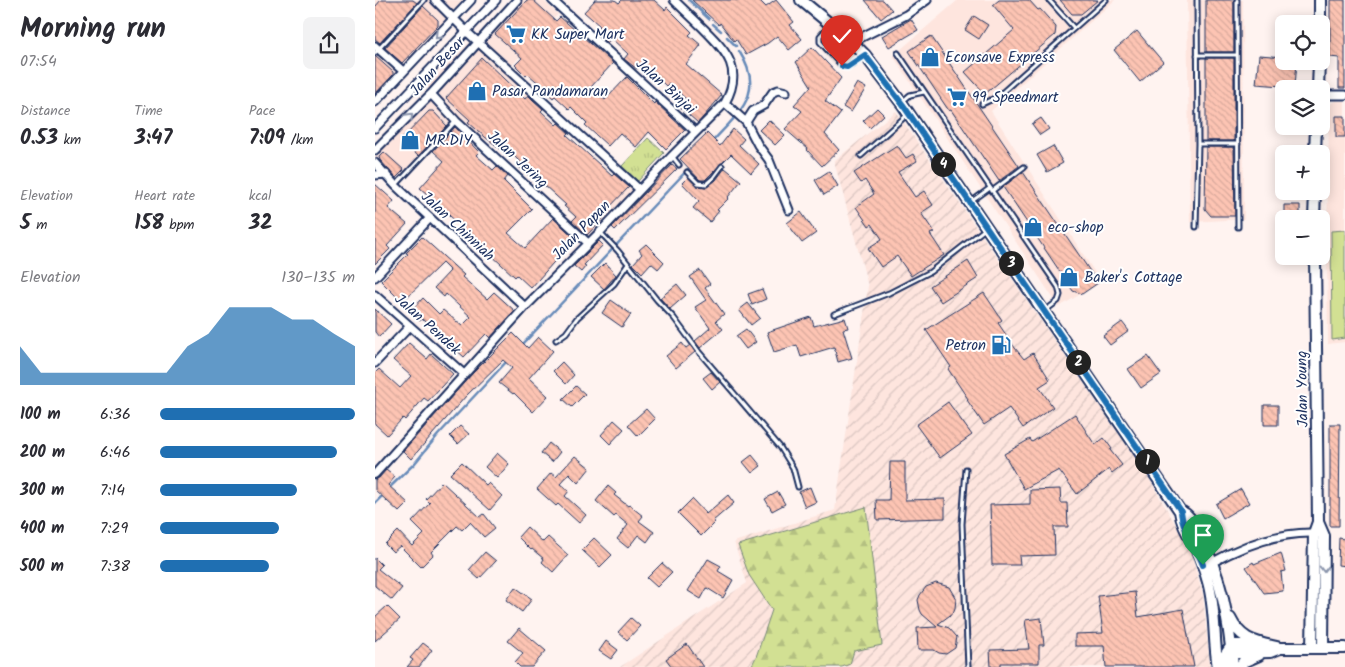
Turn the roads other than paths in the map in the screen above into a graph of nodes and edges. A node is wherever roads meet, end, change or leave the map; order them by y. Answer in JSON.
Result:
{"nodes":[{"id":1,"x":424,"y":0,"type":"edge"},
{"id":2,"x":435,"y":0,"type":"edge"},
{"id":3,"x":471,"y":0,"type":"edge"},
{"id":4,"x":497,"y":0,"type":"edge"},
{"id":5,"x":517,"y":0,"type":"edge"},
{"id":6,"x":552,"y":0,"type":"edge"},
{"id":7,"x":674,"y":0,"type":"edge"},
{"id":8,"x":801,"y":0,"type":"edge"},
{"id":9,"x":927,"y":0,"type":"edge"},
{"id":10,"x":1049,"y":0,"type":"edge"},
{"id":11,"x":1106,"y":0,"type":"edge"},
{"id":12,"x":1197,"y":0,"type":"edge"},
{"id":13,"x":1237,"y":0,"type":"edge"},
{"id":14,"x":1320,"y":0,"type":"edge"},
{"id":15,"x":1320,"y":15,"type":"edge"},
{"id":16,"x":455,"y":18,"type":"junction"},
{"id":17,"x":831,"y":24,"type":"junction"},
{"id":18,"x":1074,"y":28,"type":"junction"},
{"id":19,"x":467,"y":32,"type":"junction"},
{"id":20,"x":478,"y":42,"type":"junction"},
{"id":21,"x":852,"y":42,"type":"junction"},
{"id":22,"x":376,"y":49,"type":"edge"},
{"id":23,"x":898,"y":53,"type":"dead end"},
{"id":24,"x":865,"y":55,"type":"junction"},
{"id":25,"x":1197,"y":55,"type":"junction"},
{"id":26,"x":1237,"y":55,"type":"junction"},
{"id":27,"x":403,"y":71,"type":"junction"},
{"id":28,"x":786,"y":92,"type":"dead end"},
{"id":29,"x":925,"y":92,"type":"junction"},
{"id":30,"x":431,"y":94,"type":"junction"},
{"id":31,"x":1330,"y":95,"type":"edge"},
{"id":32,"x":1345,"y":95,"type":"edge"},
{"id":33,"x":375,"y":102,"type":"edge"},
{"id":34,"x":901,"y":102,"type":"junction"},
{"id":35,"x":725,"y":103,"type":"junction"},
{"id":36,"x":982,"y":104,"type":"dead end"},
{"id":37,"x":908,"y":113,"type":"junction"},
{"id":38,"x":744,"y":120,"type":"junction"},
{"id":39,"x":456,"y":121,"type":"junction"},
{"id":40,"x":375,"y":128,"type":"edge"},
{"id":41,"x":696,"y":132,"type":"junction"},
{"id":42,"x":1198,"y":144,"type":"junction"},
{"id":43,"x":1238,"y":144,"type":"junction"},
{"id":44,"x":375,"y":150,"type":"edge"},
{"id":45,"x":671,"y":156,"type":"junction"},
{"id":46,"x":861,"y":156,"type":"dead end"},
{"id":47,"x":375,"y":163,"type":"edge"},
{"id":48,"x":679,"y":165,"type":"dead end"},
{"id":49,"x":722,"y":166,"type":"dead end"},
{"id":50,"x":1024,"y":167,"type":"dead end"},
{"id":51,"x":687,"y":172,"type":"dead end"},
{"id":52,"x":386,"y":174,"type":"junction"},
{"id":53,"x":375,"y":175,"type":"edge"},
{"id":54,"x":396,"y":186,"type":"junction"},
{"id":55,"x":639,"y":190,"type":"junction"},
{"id":56,"x":991,"y":190,"type":"junction"},
{"id":57,"x":970,"y":203,"type":"junction"},
{"id":58,"x":789,"y":210,"type":"dead end"},
{"id":59,"x":430,"y":218,"type":"junction"},
{"id":60,"x":986,"y":227,"type":"junction"},
{"id":61,"x":1238,"y":227,"type":"dead end"},
{"id":62,"x":1196,"y":228,"type":"dead end"},
{"id":63,"x":600,"y":232,"type":"junction"},
{"id":64,"x":588,"y":243,"type":"junction"},
{"id":65,"x":628,"y":264,"type":"junction"},
{"id":66,"x":1315,"y":265,"type":"edge"},
{"id":67,"x":375,"y":277,"type":"edge"},
{"id":68,"x":375,"y":295,"type":"edge"},
{"id":69,"x":525,"y":308,"type":"junction"},
{"id":70,"x":1043,"y":312,"type":"junction"},
{"id":71,"x":834,"y":314,"type":"dead end"},
{"id":72,"x":410,"y":326,"type":"junction"},
{"id":73,"x":556,"y":340,"type":"dead end"},
{"id":74,"x":375,"y":363,"type":"edge"},
{"id":75,"x":464,"y":374,"type":"junction"},
{"id":76,"x":966,"y":469,"type":"dead end"},
{"id":77,"x":375,"y":474,"type":"edge"},
{"id":78,"x":798,"y":487,"type":"dead end"},
{"id":79,"x":1181,"y":511,"type":"junction"},
{"id":80,"x":1318,"y":522,"type":"junction"},
{"id":81,"x":1314,"y":533,"type":"junction"},
{"id":82,"x":1211,"y":563,"type":"junction"},
{"id":83,"x":1213,"y":604,"type":"junction"},
{"id":84,"x":1226,"y":609,"type":"junction"},
{"id":85,"x":1272,"y":648,"type":"junction"},
{"id":86,"x":1312,"y":648,"type":"junction"},
{"id":87,"x":1323,"y":648,"type":"junction"},
{"id":88,"x":1345,"y":648,"type":"edge"},
{"id":89,"x":1230,"y":649,"type":"junction"},
{"id":90,"x":1219,"y":665,"type":"edge"},
{"id":91,"x":969,"y":667,"type":"edge"},
{"id":92,"x":1233,"y":667,"type":"edge"},
{"id":93,"x":1240,"y":667,"type":"edge"}],
"edges":[{"from":1,"to":22,"type":"lane"},
{"from":2,"to":16,"type":"street"},
{"from":3,"to":16,"type":"street","name":"Jalan Besar"},
{"from":4,"to":19,"type":"street"},
{"from":5,"to":20,"type":"street","name":"Jalan Besar"},
{"from":6,"to":41,"type":"street","name":"Jalan Binjai"},
{"from":7,"to":35,"type":"street","name":"Jalan Papan"},
{"from":8,"to":17,"type":"main road"},
{"from":9,"to":21,"type":"street"},
{"from":10,"to":18,"type":"lane"},
{"from":11,"to":18,"type":"lane"},
{"from":12,"to":25,"type":"lane"},
{"from":13,"to":26,"type":"lane"},
{"from":14,"to":15,"type":"main road"},
{"from":16,"to":19,"type":"street"},
{"from":16,"to":27,"type":"street","name":"Jalan Besar","one_way":true},
{"from":17,"to":21,"type":"main road"},
{"from":17,"to":24,"type":"lane"},
{"from":18,"to":36,"type":"lane"},
{"from":19,"to":20,"type":"street"},
{"from":19,"to":40,"type":"street"},
{"from":20,"to":30,"type":"street","name":"Jalan Besar"},
{"from":20,"to":55,"type":"street"},
{"from":21,"to":24,"type":"main road"},
{"from":22,"to":27,"type":"street"},
{"from":23,"to":29,"type":"lane"},
{"from":24,"to":34,"type":"main road"},
{"from":25,"to":26,"type":"lane"},
{"from":25,"to":42,"type":"lane"},
{"from":26,"to":43,"type":"lane"},
{"from":27,"to":33,"type":"street","name":"Jalan Besar"},
{"from":28,"to":38,"type":"street"},
{"from":29,"to":34,"type":"lane"},
{"from":29,"to":56,"type":"lane"},
{"from":30,"to":39,"type":"street","name":"Jalan Jering"},
{"from":44,"to":30,"type":"street","name":"Jalan Besar","one_way":true},
{"from":31,"to":32,"type":"street"},
{"from":34,"to":37,"type":"main road"},
{"from":35,"to":38,"type":"street"},
{"from":35,"to":41,"type":"street","name":"Jalan Papan"},
{"from":37,"to":46,"type":"lane"},
{"from":37,"to":57,"type":"main road"},
{"from":38,"to":58,"type":"street"},
{"from":39,"to":54,"type":"lane"},
{"from":39,"to":64,"type":"street","name":"Jalan Jering"},
{"from":41,"to":45,"type":"street","name":"Jalan Papan"},
{"from":42,"to":43,"type":"lane"},
{"from":42,"to":62,"type":"lane"},
{"from":43,"to":61,"type":"lane"},
{"from":45,"to":48,"type":"lane"},
{"from":45,"to":55,"type":"street","name":"Jalan Papan"},
{"from":47,"to":52,"type":"street","name":"Jalan Chinniah"},
{"from":49,"to":51,"type":"lane"},
{"from":50,"to":56,"type":"lane"},
{"from":52,"to":53,"type":"street"},
{"from":52,"to":54,"type":"street","name":"Jalan Chinniah"},
{"from":54,"to":59,"type":"street","name":"Jalan Chinniah"},
{"from":55,"to":63,"type":"street","name":"Jalan Papan"},
{"from":56,"to":57,"type":"lane"},
{"from":56,"to":70,"type":"lane"},
{"from":57,"to":60,"type":"main road"},
{"from":59,"to":67,"type":"street"},
{"from":59,"to":69,"type":"street","name":"Jalan Chinniah"},
{"from":60,"to":70,"type":"main road"},
{"from":60,"to":71,"type":"lane"},
{"from":63,"to":64,"type":"street","name":"Jalan Papan"},
{"from":63,"to":65,"type":"lane"},
{"from":64,"to":69,"type":"street","name":"Jalan Papan"},
{"from":65,"to":73,"type":"lane"},
{"from":65,"to":78,"type":"lane"},
{"from":66,"to":80,"type":"main road","name":"Jalan Young"},
{"from":68,"to":72,"type":"street","name":"Jalan Pendek"},
{"from":69,"to":75,"type":"street","name":"Jalan Papan"},
{"from":70,"to":79,"type":"main road"},
{"from":72,"to":74,"type":"street"},
{"from":72,"to":75,"type":"street","name":"Jalan Pendek"},
{"from":75,"to":77,"type":"street","name":"Jalan Papan"},
{"from":76,"to":91,"type":"lane"},
{"from":79,"to":82,"type":"main road"},
{"from":79,"to":83,"type":"main road"},
{"from":80,"to":81,"type":"main road","name":"Jalan Young"},
{"from":80,"to":87,"type":"main road","name":"Jalan Young","one_way":true},
{"from":81,"to":82,"type":"street"},
{"from":81,"to":86,"type":"main road","name":"Jalan Young"},
{"from":82,"to":84,"type":"main road"},
{"from":83,"to":89,"type":"main road"},
{"from":83,"to":90,"type":"main road"},
{"from":84,"to":85,"type":"main road"},
{"from":84,"to":89,"type":"main road"},
{"from":85,"to":86,"type":"main road"},
{"from":85,"to":89,"type":"main road"},
{"from":85,"to":93,"type":"main road"},
{"from":86,"to":87,"type":"main road"},
{"from":87,"to":88,"type":"main road"},
{"from":89,"to":90,"type":"main road"},
{"from":89,"to":92,"type":"main road"}]}
